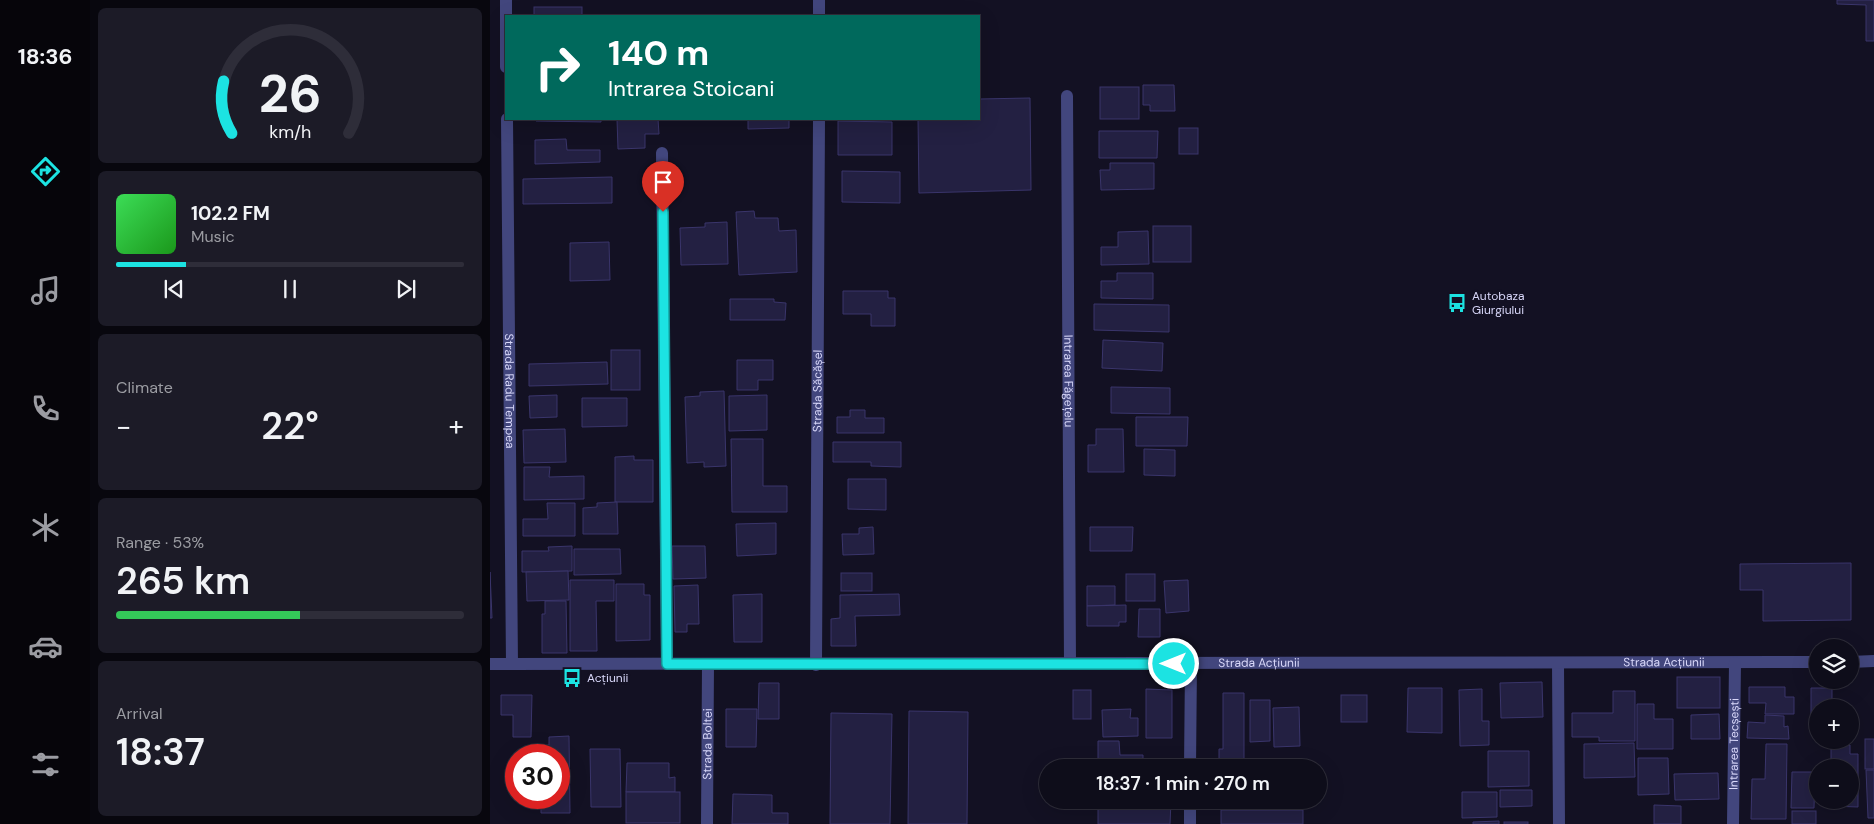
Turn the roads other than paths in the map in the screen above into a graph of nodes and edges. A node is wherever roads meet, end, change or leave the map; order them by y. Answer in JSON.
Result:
{"nodes":[{"id":1,"x":506,"y":0,"type":"edge"},
{"id":2,"x":819,"y":0,"type":"edge"},
{"id":3,"x":506,"y":15,"type":"edge"},
{"id":4,"x":819,"y":15,"type":"edge"},
{"id":5,"x":1068,"y":96,"type":"dead end"},
{"id":6,"x":507,"y":120,"type":"edge"},
{"id":7,"x":819,"y":120,"type":"edge"},
{"id":8,"x":662,"y":153,"type":"dead end"},
{"id":9,"x":1809,"y":662,"type":"edge"},
{"id":10,"x":1859,"y":662,"type":"edge"},
{"id":11,"x":1874,"y":662,"type":"edge"},
{"id":12,"x":1558,"y":663,"type":"junction"},
{"id":13,"x":1734,"y":663,"type":"junction"},
{"id":14,"x":490,"y":664,"type":"edge"},
{"id":15,"x":512,"y":664,"type":"junction"},
{"id":16,"x":667,"y":664,"type":"junction"},
{"id":17,"x":708,"y":664,"type":"junction"},
{"id":18,"x":816,"y":664,"type":"junction"},
{"id":19,"x":1070,"y":664,"type":"junction"},
{"id":20,"x":1191,"y":664,"type":"junction"},
{"id":21,"x":1190,"y":759,"type":"edge"},
{"id":22,"x":1190,"y":809,"type":"edge"},
{"id":23,"x":707,"y":824,"type":"edge"},
{"id":24,"x":1190,"y":824,"type":"edge"},
{"id":25,"x":1559,"y":824,"type":"edge"},
{"id":26,"x":1733,"y":824,"type":"edge"}],
"edges":[{"from":1,"to":3,"type":"street"},
{"from":2,"to":4,"type":"street"},
{"from":5,"to":19,"type":"street","name":"Intrarea Făgețelu"},
{"from":6,"to":15,"type":"street","name":"Strada Radu Tempea"},
{"from":7,"to":18,"type":"street","name":"Strada Săcășel"},
{"from":8,"to":16,"type":"street"},
{"from":9,"to":13,"type":"street","name":"Strada Acțiunii"},
{"from":10,"to":11,"type":"street"},
{"from":12,"to":13,"type":"street","name":"Strada Acțiunii"},
{"from":12,"to":20,"type":"street","name":"Strada Acțiunii"},
{"from":12,"to":25,"type":"street"},
{"from":13,"to":26,"type":"street","name":"Intrarea Tecșești"},
{"from":14,"to":15,"type":"street","name":"Strada Acțiunii"},
{"from":15,"to":16,"type":"street","name":"Strada Acțiunii"},
{"from":16,"to":17,"type":"street","name":"Strada Acțiunii"},
{"from":17,"to":18,"type":"street","name":"Strada Acțiunii"},
{"from":17,"to":23,"type":"street","name":"Strada Boltei"},
{"from":18,"to":19,"type":"street","name":"Strada Acțiunii"},
{"from":19,"to":20,"type":"street","name":"Strada Acțiunii"},
{"from":20,"to":21,"type":"street"},
{"from":22,"to":24,"type":"street"}]}
